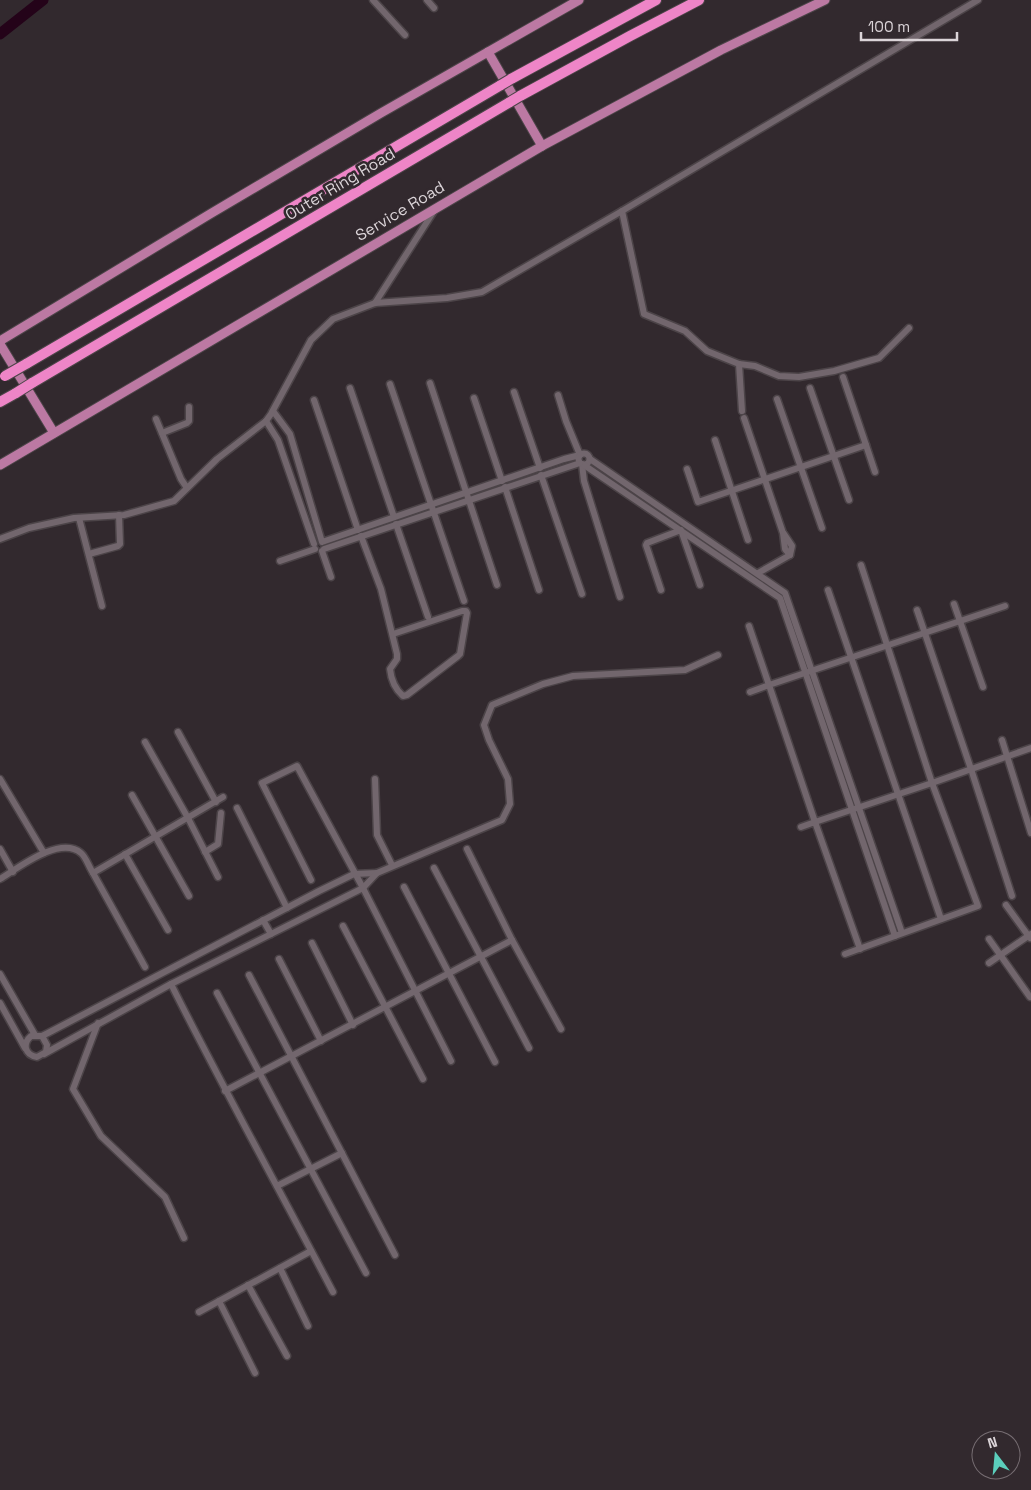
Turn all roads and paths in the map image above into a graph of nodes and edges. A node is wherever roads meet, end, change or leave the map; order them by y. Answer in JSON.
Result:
{"nodes":[{"id":1,"x":374,"y":0,"type":"edge"},
{"id":2,"x":427,"y":0,"type":"edge"},
{"id":3,"x":579,"y":0,"type":"edge"},
{"id":4,"x":656,"y":0,"type":"edge"},
{"id":5,"x":699,"y":0,"type":"edge"},
{"id":6,"x":825,"y":0,"type":"edge"},
{"id":7,"x":978,"y":0,"type":"edge"},
{"id":8,"x":571,"y":2,"type":"edge"},
{"id":9,"x":434,"y":8,"type":"dead end"},
{"id":10,"x":405,"y":35,"type":"dead end"},
{"id":11,"x":488,"y":52,"type":"junction"},
{"id":12,"x":542,"y":146,"type":"junction"},
{"id":13,"x":437,"y":206,"type":"junction"},
{"id":14,"x":622,"y":211,"type":"junction"},
{"id":15,"x":375,"y":303,"type":"junction"},
{"id":16,"x":909,"y":328,"type":"dead end"},
{"id":17,"x":0,"y":343,"type":"edge"},
{"id":18,"x":739,"y":364,"type":"junction"},
{"id":19,"x":843,"y":377,"type":"dead end"},
{"id":20,"x":3,"y":378,"type":"edge"},
{"id":21,"x":430,"y":383,"type":"dead end"},
{"id":22,"x":390,"y":384,"type":"dead end"},
{"id":23,"x":350,"y":388,"type":"dead end"},
{"id":24,"x":810,"y":388,"type":"dead end"},
{"id":25,"x":514,"y":392,"type":"dead end"},
{"id":26,"x":558,"y":395,"type":"dead end"},
{"id":27,"x":474,"y":398,"type":"dead end"},
{"id":28,"x":777,"y":399,"type":"dead end"},
{"id":29,"x":314,"y":400,"type":"dead end"},
{"id":30,"x":0,"y":402,"type":"edge"},
{"id":31,"x":189,"y":407,"type":"dead end"},
{"id":32,"x":273,"y":411,"type":"junction"},
{"id":33,"x":742,"y":411,"type":"dead end"},
{"id":34,"x":744,"y":418,"type":"dead end"},
{"id":35,"x":156,"y":419,"type":"dead end"},
{"id":36,"x":266,"y":421,"type":"junction"},
{"id":37,"x":54,"y":433,"type":"junction"},
{"id":38,"x":162,"y":433,"type":"junction"},
{"id":39,"x":715,"y":440,"type":"dead end"},
{"id":40,"x":866,"y":445,"type":"junction"},
{"id":41,"x":580,"y":455,"type":"junction"},
{"id":42,"x":834,"y":456,"type":"junction"},
{"id":43,"x":590,"y":459,"type":"junction"},
{"id":44,"x":582,"y":464,"type":"junction"},
{"id":45,"x":0,"y":465,"type":"edge"},
{"id":46,"x":800,"y":467,"type":"junction"},
{"id":47,"x":540,"y":468,"type":"junction"},
{"id":48,"x":687,"y":469,"type":"dead end"},
{"id":49,"x":875,"y":472,"type":"dead end"},
{"id":50,"x":541,"y":475,"type":"junction"},
{"id":51,"x":765,"y":479,"type":"junction"},
{"id":52,"x":503,"y":484,"type":"junction"},
{"id":53,"x":187,"y":488,"type":"junction"},
{"id":54,"x":730,"y":491,"type":"junction"},
{"id":55,"x":467,"y":496,"type":"junction"},
{"id":56,"x":849,"y":500,"type":"dead end"},
{"id":57,"x":432,"y":508,"type":"junction"},
{"id":58,"x":119,"y":515,"type":"junction"},
{"id":59,"x":79,"y":518,"type":"junction"},
{"id":60,"x":395,"y":521,"type":"junction"},
{"id":61,"x":822,"y":528,"type":"dead end"},
{"id":62,"x":681,"y":530,"type":"junction"},
{"id":63,"x":359,"y":533,"type":"junction"},
{"id":64,"x":0,"y":539,"type":"edge"},
{"id":65,"x":748,"y":540,"type":"dead end"},
{"id":66,"x":319,"y":547,"type":"junction"},
{"id":67,"x":89,"y":554,"type":"junction"},
{"id":68,"x":280,"y":561,"type":"dead end"},
{"id":69,"x":862,"y":565,"type":"dead end"},
{"id":70,"x":758,"y":573,"type":"junction"},
{"id":71,"x":331,"y":577,"type":"dead end"},
{"id":72,"x":497,"y":585,"type":"dead end"},
{"id":73,"x":700,"y":585,"type":"dead end"},
{"id":74,"x":539,"y":590,"type":"dead end"},
{"id":75,"x":661,"y":590,"type":"dead end"},
{"id":76,"x":828,"y":590,"type":"dead end"},
{"id":77,"x":582,"y":594,"type":"dead end"},
{"id":78,"x":620,"y":597,"type":"dead end"},
{"id":79,"x":464,"y":602,"type":"dead end"},
{"id":80,"x":954,"y":604,"type":"dead end"},
{"id":81,"x":102,"y":606,"type":"dead end"},
{"id":82,"x":1005,"y":606,"type":"dead end"},
{"id":83,"x":917,"y":610,"type":"dead end"},
{"id":84,"x":428,"y":617,"type":"dead end"},
{"id":85,"x":961,"y":622,"type":"junction"},
{"id":86,"x":749,"y":626,"type":"dead end"},
{"id":87,"x":392,"y":634,"type":"junction"},
{"id":88,"x":926,"y":634,"type":"junction"},
{"id":89,"x":888,"y":646,"type":"junction"},
{"id":90,"x":718,"y":655,"type":"dead end"},
{"id":91,"x":852,"y":657,"type":"junction"},
{"id":92,"x":809,"y":672,"type":"junction"},
{"id":93,"x":769,"y":685,"type":"junction"},
{"id":94,"x":983,"y":687,"type":"dead end"},
{"id":95,"x":750,"y":692,"type":"dead end"},
{"id":96,"x":178,"y":732,"type":"dead end"},
{"id":97,"x":1002,"y":740,"type":"dead end"},
{"id":98,"x":145,"y":742,"type":"dead end"},
{"id":99,"x":1031,"y":748,"type":"edge"},
{"id":100,"x":1007,"y":756,"type":"junction"},
{"id":101,"x":971,"y":769,"type":"junction"},
{"id":102,"x":0,"y":779,"type":"edge"},
{"id":103,"x":375,"y":779,"type":"dead end"},
{"id":104,"x":932,"y":783,"type":"junction"},
{"id":105,"x":898,"y":794,"type":"junction"},
{"id":106,"x":132,"y":795,"type":"dead end"},
{"id":107,"x":223,"y":797,"type":"dead end"},
{"id":108,"x":216,"y":802,"type":"junction"},
{"id":109,"x":238,"y":808,"type":"dead end"},
{"id":110,"x":860,"y":808,"type":"junction"},
{"id":111,"x":853,"y":811,"type":"junction"},
{"id":112,"x":221,"y":813,"type":"dead end"},
{"id":113,"x":188,"y":818,"type":"junction"},
{"id":114,"x":815,"y":822,"type":"junction"},
{"id":115,"x":801,"y":827,"type":"dead end"},
{"id":116,"x":1031,"y":833,"type":"edge"},
{"id":117,"x":156,"y":836,"type":"junction"},
{"id":118,"x":0,"y":849,"type":"edge"},
{"id":119,"x":467,"y":849,"type":"dead end"},
{"id":120,"x":205,"y":852,"type":"junction"},
{"id":121,"x":44,"y":853,"type":"junction"},
{"id":122,"x":125,"y":854,"type":"junction"},
{"id":123,"x":392,"y":865,"type":"junction"},
{"id":124,"x":434,"y":868,"type":"dead end"},
{"id":125,"x":13,"y":872,"type":"junction"},
{"id":126,"x":377,"y":872,"type":"junction"},
{"id":127,"x":93,"y":873,"type":"junction"},
{"id":128,"x":354,"y":874,"type":"junction"},
{"id":129,"x":218,"y":877,"type":"dead end"},
{"id":130,"x":0,"y":879,"type":"edge"},
{"id":131,"x":311,"y":880,"type":"dead end"},
{"id":132,"x":404,"y":887,"type":"dead end"},
{"id":133,"x":363,"y":888,"type":"junction"},
{"id":134,"x":190,"y":896,"type":"dead end"},
{"id":135,"x":1012,"y":896,"type":"dead end"},
{"id":136,"x":1006,"y":905,"type":"dead end"},
{"id":137,"x":287,"y":908,"type":"junction"},
{"id":138,"x":941,"y":919,"type":"junction"},
{"id":139,"x":263,"y":920,"type":"junction"},
{"id":140,"x":343,"y":926,"type":"dead end"},
{"id":141,"x":168,"y":930,"type":"dead end"},
{"id":142,"x":271,"y":934,"type":"junction"},
{"id":143,"x":899,"y":935,"type":"junction"},
{"id":144,"x":1030,"y":936,"type":"edge"},
{"id":145,"x":989,"y":939,"type":"dead end"},
{"id":146,"x":512,"y":940,"type":"junction"},
{"id":147,"x":312,"y":943,"type":"dead end"},
{"id":148,"x":860,"y":948,"type":"junction"},
{"id":149,"x":845,"y":954,"type":"dead end"},
{"id":150,"x":1001,"y":955,"type":"junction"},
{"id":151,"x":480,"y":956,"type":"junction"},
{"id":152,"x":279,"y":960,"type":"dead end"},
{"id":153,"x":989,"y":963,"type":"dead end"},
{"id":154,"x":145,"y":967,"type":"dead end"},
{"id":155,"x":450,"y":973,"type":"junction"},
{"id":156,"x":0,"y":974,"type":"edge"},
{"id":157,"x":249,"y":975,"type":"dead end"},
{"id":158,"x":171,"y":984,"type":"junction"},
{"id":159,"x":416,"y":992,"type":"junction"},
{"id":160,"x":217,"y":993,"type":"dead end"},
{"id":161,"x":1030,"y":997,"type":"dead end"},
{"id":162,"x":0,"y":1003,"type":"edge"},
{"id":163,"x":384,"y":1008,"type":"junction"},
{"id":164,"x":98,"y":1023,"type":"junction"},
{"id":165,"x":353,"y":1025,"type":"junction"},
{"id":166,"x":561,"y":1029,"type":"dead end"},
{"id":167,"x":38,"y":1036,"type":"junction"},
{"id":168,"x":321,"y":1041,"type":"junction"},
{"id":169,"x":529,"y":1048,"type":"dead end"},
{"id":170,"x":26,"y":1049,"type":"junction"},
{"id":171,"x":44,"y":1054,"type":"junction"},
{"id":172,"x":292,"y":1056,"type":"junction"},
{"id":173,"x":451,"y":1061,"type":"dead end"},
{"id":174,"x":495,"y":1062,"type":"dead end"},
{"id":175,"x":259,"y":1074,"type":"junction"},
{"id":176,"x":422,"y":1079,"type":"dead end"},
{"id":177,"x":225,"y":1092,"type":"junction"},
{"id":178,"x":342,"y":1153,"type":"junction"},
{"id":179,"x":310,"y":1169,"type":"junction"},
{"id":180,"x":277,"y":1186,"type":"junction"},
{"id":181,"x":184,"y":1238,"type":"dead end"},
{"id":182,"x":311,"y":1251,"type":"junction"},
{"id":183,"x":395,"y":1255,"type":"dead end"},
{"id":184,"x":280,"y":1268,"type":"junction"},
{"id":185,"x":366,"y":1273,"type":"dead end"},
{"id":186,"x":248,"y":1285,"type":"junction"},
{"id":187,"x":333,"y":1292,"type":"dead end"},
{"id":188,"x":219,"y":1301,"type":"junction"},
{"id":189,"x":199,"y":1312,"type":"dead end"},
{"id":190,"x":308,"y":1326,"type":"dead end"},
{"id":191,"x":287,"y":1356,"type":"dead end"},
{"id":192,"x":255,"y":1374,"type":"dead end"}],
"edges":[{"from":1,"to":10,"type":"street"},
{"from":2,"to":9,"type":"street"},
{"from":3,"to":8,"type":"main road"},
{"from":4,"to":20,"type":"highway","name":"Outer Ring Road","bridge":true},
{"from":5,"to":30,"type":"highway","name":"Outer Ring Road","bridge":true},
{"from":6,"to":12,"type":"main road","name":"Service Road"},
{"from":7,"to":14,"type":"street"},
{"from":8,"to":11,"type":"main road"},
{"from":11,"to":12,"type":"main road"},
{"from":11,"to":17,"type":"main road"},
{"from":12,"to":13,"type":"main road","name":"Service Road"},
{"from":13,"to":15,"type":"street"},
{"from":13,"to":37,"type":"main road","name":"Service Road"},
{"from":14,"to":15,"type":"street"},
{"from":14,"to":18,"type":"street"},
{"from":15,"to":32,"type":"street"},
{"from":16,"to":18,"type":"street"},
{"from":17,"to":37,"type":"main road"},
{"from":18,"to":33,"type":"street"},
{"from":19,"to":40,"type":"street"},
{"from":21,"to":55,"type":"street"},
{"from":22,"to":57,"type":"street"},
{"from":23,"to":60,"type":"street"},
{"from":24,"to":42,"type":"street"},
{"from":25,"to":47,"type":"street"},
{"from":26,"to":41,"type":"street"},
{"from":27,"to":52,"type":"street"},
{"from":28,"to":46,"type":"street"},
{"from":29,"to":63,"type":"street"},
{"from":31,"to":38,"type":"street"},
{"from":32,"to":36,"type":"street"},
{"from":32,"to":66,"type":"street"},
{"from":34,"to":51,"type":"street"},
{"from":35,"to":38,"type":"street"},
{"from":36,"to":53,"type":"street"},
{"from":36,"to":66,"type":"street"},
{"from":37,"to":45,"type":"main road","name":"Service Road"},
{"from":38,"to":53,"type":"street"},
{"from":39,"to":54,"type":"street"},
{"from":40,"to":42,"type":"street"},
{"from":40,"to":49,"type":"street"},
{"from":41,"to":43,"type":"street"},
{"from":41,"to":44,"type":"street"},
{"from":41,"to":47,"type":"street"},
{"from":42,"to":46,"type":"street"},
{"from":42,"to":56,"type":"street"},
{"from":43,"to":44,"type":"street"},
{"from":43,"to":70,"type":"street"},
{"from":44,"to":50,"type":"street"},
{"from":44,"to":62,"type":"street"},
{"from":44,"to":78,"type":"street"},
{"from":46,"to":51,"type":"street"},
{"from":46,"to":61,"type":"street"},
{"from":47,"to":52,"type":"street"},
{"from":48,"to":54,"type":"street"},
{"from":50,"to":52,"type":"street"},
{"from":50,"to":77,"type":"street"},
{"from":51,"to":54,"type":"street"},
{"from":51,"to":70,"type":"street"},
{"from":52,"to":55,"type":"street"},
{"from":52,"to":74,"type":"street"},
{"from":53,"to":58,"type":"street"},
{"from":54,"to":65,"type":"street"},
{"from":55,"to":57,"type":"street"},
{"from":55,"to":72,"type":"street"},
{"from":57,"to":60,"type":"street"},
{"from":57,"to":79,"type":"street"},
{"from":58,"to":59,"type":"street"},
{"from":58,"to":67,"type":"street"},
{"from":59,"to":64,"type":"street"},
{"from":59,"to":67,"type":"street"},
{"from":60,"to":63,"type":"street"},
{"from":60,"to":84,"type":"street"},
{"from":62,"to":73,"type":"street"},
{"from":62,"to":75,"type":"street"},
{"from":62,"to":92,"type":"street"},
{"from":63,"to":66,"type":"street"},
{"from":63,"to":87,"type":"street"},
{"from":66,"to":68,"type":"street"},
{"from":66,"to":71,"type":"street"},
{"from":67,"to":81,"type":"street"},
{"from":69,"to":89,"type":"street"},
{"from":70,"to":92,"type":"street"},
{"from":76,"to":91,"type":"street"},
{"from":80,"to":85,"type":"street"},
{"from":82,"to":85,"type":"street"},
{"from":83,"to":88,"type":"street"},
{"from":85,"to":88,"type":"street"},
{"from":85,"to":94,"type":"street"},
{"from":86,"to":93,"type":"street"},
{"from":87,"to":87,"type":"street"},
{"from":88,"to":89,"type":"street"},
{"from":88,"to":101,"type":"street"},
{"from":89,"to":91,"type":"street"},
{"from":89,"to":104,"type":"street"},
{"from":90,"to":123,"type":"street"},
{"from":91,"to":92,"type":"street"},
{"from":91,"to":105,"type":"street"},
{"from":92,"to":93,"type":"street"},
{"from":92,"to":110,"type":"street"},
{"from":92,"to":111,"type":"street"},
{"from":93,"to":95,"type":"street"},
{"from":93,"to":114,"type":"street"},
{"from":96,"to":108,"type":"street"},
{"from":97,"to":100,"type":"street"},
{"from":98,"to":113,"type":"street"},
{"from":99,"to":100,"type":"street"},
{"from":100,"to":101,"type":"street"},
{"from":100,"to":116,"type":"street"},
{"from":101,"to":104,"type":"street"},
{"from":101,"to":135,"type":"street"},
{"from":102,"to":121,"type":"street"},
{"from":103,"to":123,"type":"street"},
{"from":104,"to":105,"type":"street"},
{"from":104,"to":138,"type":"street"},
{"from":105,"to":110,"type":"street"},
{"from":105,"to":138,"type":"street"},
{"from":106,"to":117,"type":"street"},
{"from":107,"to":108,"type":"street"},
{"from":108,"to":113,"type":"street"},
{"from":109,"to":137,"type":"street"},
{"from":110,"to":111,"type":"street"},
{"from":110,"to":143,"type":"street"},
{"from":111,"to":114,"type":"street"},
{"from":111,"to":143,"type":"street"},
{"from":112,"to":120,"type":"street"},
{"from":113,"to":117,"type":"street"},
{"from":113,"to":120,"type":"street"},
{"from":114,"to":115,"type":"street"},
{"from":114,"to":148,"type":"street"},
{"from":117,"to":122,"type":"street"},
{"from":117,"to":134,"type":"street"},
{"from":118,"to":125,"type":"street"},
{"from":119,"to":146,"type":"street"},
{"from":120,"to":129,"type":"street"},
{"from":121,"to":125,"type":"street"},
{"from":121,"to":127,"type":"street"},
{"from":122,"to":127,"type":"street"},
{"from":122,"to":141,"type":"street"},
{"from":123,"to":126,"type":"street"},
{"from":124,"to":151,"type":"street"},
{"from":125,"to":130,"type":"street"},
{"from":126,"to":128,"type":"street"},
{"from":126,"to":133,"type":"street"},
{"from":127,"to":154,"type":"street"},
{"from":128,"to":131,"type":"street"},
{"from":128,"to":133,"type":"street"},
{"from":128,"to":137,"type":"street"},
{"from":132,"to":155,"type":"street"},
{"from":133,"to":142,"type":"street"},
{"from":133,"to":159,"type":"street"},
{"from":136,"to":144,"type":"street"},
{"from":137,"to":139,"type":"street"},
{"from":138,"to":143,"type":"street"},
{"from":139,"to":142,"type":"street"},
{"from":139,"to":167,"type":"street"},
{"from":140,"to":163,"type":"street"},
{"from":142,"to":158,"type":"street"},
{"from":143,"to":148,"type":"street"},
{"from":144,"to":150,"type":"street"},
{"from":145,"to":150,"type":"street"},
{"from":146,"to":151,"type":"street"},
{"from":146,"to":166,"type":"street"},
{"from":147,"to":165,"type":"street"},
{"from":148,"to":149,"type":"street"},
{"from":150,"to":153,"type":"street"},
{"from":150,"to":161,"type":"street"},
{"from":151,"to":155,"type":"street"},
{"from":151,"to":169,"type":"street"},
{"from":152,"to":168,"type":"street"},
{"from":155,"to":159,"type":"street"},
{"from":155,"to":174,"type":"street"},
{"from":156,"to":167,"type":"street"},
{"from":157,"to":172,"type":"street"},
{"from":158,"to":164,"type":"street"},
{"from":158,"to":177,"type":"street"},
{"from":159,"to":163,"type":"street"},
{"from":159,"to":173,"type":"street"},
{"from":160,"to":175,"type":"street"},
{"from":162,"to":170,"type":"street"},
{"from":163,"to":165,"type":"street"},
{"from":163,"to":176,"type":"street"},
{"from":164,"to":171,"type":"street"},
{"from":164,"to":181,"type":"street"},
{"from":165,"to":168,"type":"street"},
{"from":167,"to":170,"type":"street"},
{"from":167,"to":171,"type":"street"},
{"from":168,"to":172,"type":"street"},
{"from":170,"to":171,"type":"street"},
{"from":172,"to":175,"type":"street"},
{"from":172,"to":178,"type":"street"},
{"from":175,"to":177,"type":"street"},
{"from":175,"to":179,"type":"street"},
{"from":177,"to":180,"type":"street"},
{"from":178,"to":179,"type":"street"},
{"from":178,"to":183,"type":"street"},
{"from":179,"to":180,"type":"street"},
{"from":179,"to":185,"type":"street"},
{"from":180,"to":182,"type":"street"},
{"from":182,"to":184,"type":"street"},
{"from":182,"to":187,"type":"street"},
{"from":184,"to":186,"type":"street"},
{"from":184,"to":190,"type":"street"},
{"from":186,"to":188,"type":"street"},
{"from":186,"to":191,"type":"street"},
{"from":188,"to":189,"type":"street"},
{"from":188,"to":192,"type":"street"}]}
